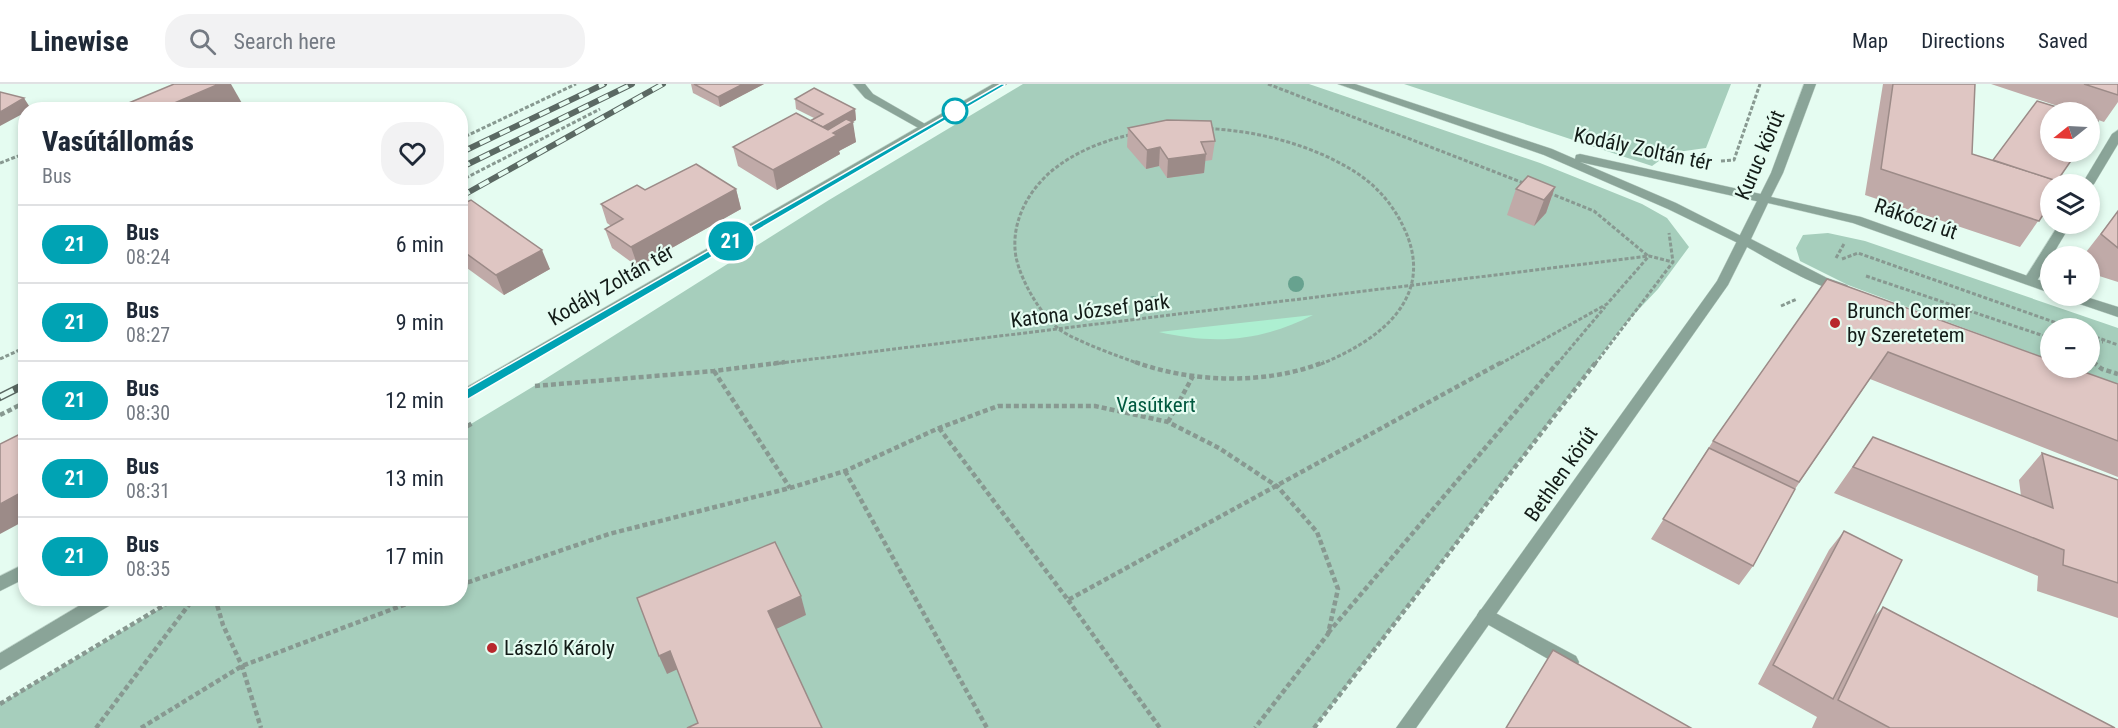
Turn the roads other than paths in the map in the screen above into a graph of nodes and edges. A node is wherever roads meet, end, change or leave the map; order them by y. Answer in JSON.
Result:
{"nodes":[{"id":1,"x":859,"y":84,"type":"edge"},
{"id":2,"x":1001,"y":84,"type":"edge"},
{"id":3,"x":1344,"y":84,"type":"edge"},
{"id":4,"x":1810,"y":84,"type":"edge"},
{"id":5,"x":926,"y":128,"type":"junction"},
{"id":6,"x":2118,"y":134,"type":"edge"},
{"id":7,"x":1548,"y":152,"type":"junction"},
{"id":8,"x":2094,"y":174,"type":"edge"},
{"id":9,"x":1765,"y":199,"type":"junction"},
{"id":10,"x":2059,"y":234,"type":"edge"},
{"id":11,"x":1743,"y":240,"type":"junction"},
{"id":12,"x":2030,"y":281,"type":"junction"},
{"id":13,"x":2040,"y":285,"type":"edge"},
{"id":14,"x":1855,"y":293,"type":"edge"},
{"id":15,"x":2100,"y":306,"type":"edge"},
{"id":16,"x":2118,"y":312,"type":"edge"},
{"id":17,"x":468,"y":393,"type":"edge"},
{"id":18,"x":18,"y":574,"type":"edge"},
{"id":19,"x":0,"y":584,"type":"edge"},
{"id":20,"x":94,"y":606,"type":"edge"},
{"id":21,"x":1486,"y":615,"type":"junction"},
{"id":22,"x":0,"y":662,"type":"edge"},
{"id":23,"x":1587,"y":672,"type":"edge"},
{"id":24,"x":1405,"y":728,"type":"edge"}],
"edges":[{"from":1,"to":5,"type":"street"},
{"from":2,"to":5,"type":"street","name":"Kodály Zoltán tér"},
{"from":3,"to":7,"type":"street","name":"Kodály Zoltán tér"},
{"from":4,"to":9,"type":"street","name":"Kuruc körút"},
{"from":5,"to":17,"type":"street","name":"Kodály Zoltán tér"},
{"from":6,"to":8,"type":"street"},
{"from":7,"to":9,"type":"street","name":"Kodály Zoltán tér"},
{"from":7,"to":11,"type":"street","name":"Kodály Zoltán tér"},
{"from":9,"to":11,"type":"street","name":"Kuruc körút"},
{"from":9,"to":12,"type":"street","name":"Rákóczi út"},
{"from":10,"to":12,"type":"street"},
{"from":11,"to":14,"type":"street"},
{"from":11,"to":21,"type":"street","name":"Bethlen körút"},
{"from":12,"to":13,"type":"street","name":"Rákóczi út"},
{"from":15,"to":16,"type":"street"},
{"from":18,"to":19,"type":"street"},
{"from":20,"to":22,"type":"street"},
{"from":21,"to":23,"type":"street"},
{"from":21,"to":24,"type":"street","name":"Bethlen körút"}]}
